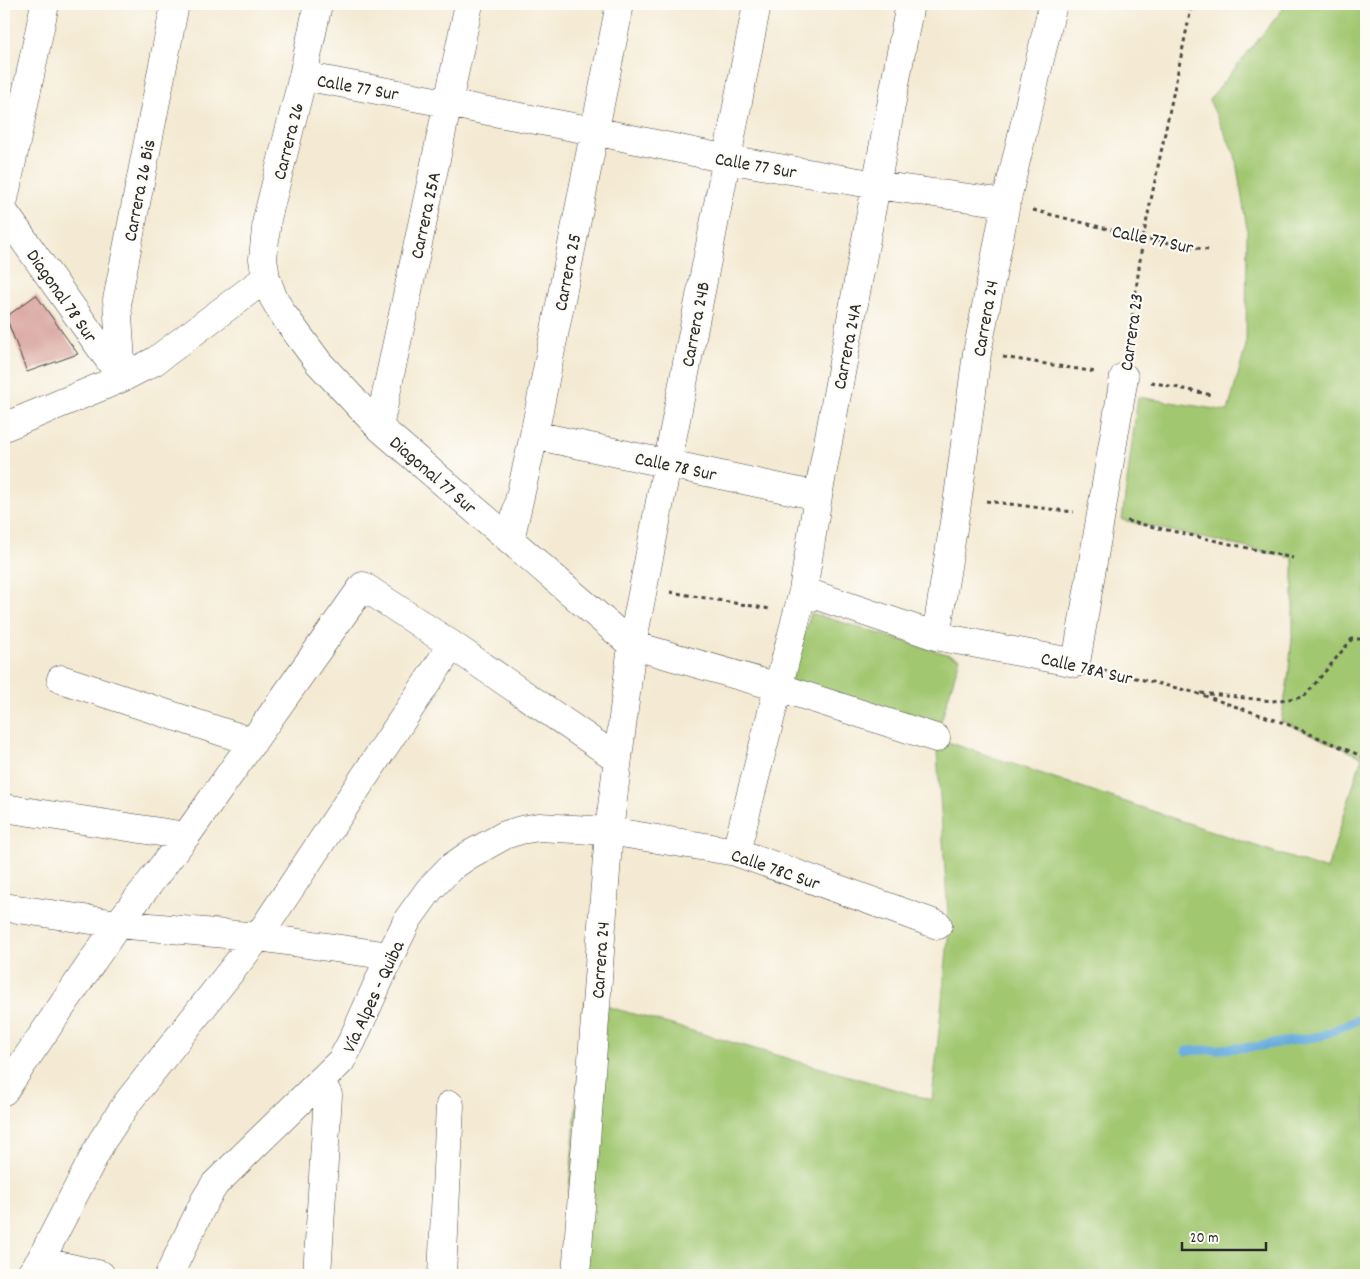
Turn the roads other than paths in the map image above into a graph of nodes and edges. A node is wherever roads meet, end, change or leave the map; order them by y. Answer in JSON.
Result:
{"nodes":[{"id":1,"x":45,"y":4,"type":"edge"},
{"id":2,"x":175,"y":4,"type":"edge"},
{"id":3,"x":318,"y":4,"type":"edge"},
{"id":4,"x":469,"y":4,"type":"edge"},
{"id":5,"x":620,"y":4,"type":"edge"},
{"id":6,"x":757,"y":4,"type":"edge"},
{"id":7,"x":910,"y":4,"type":"edge"},
{"id":8,"x":1053,"y":4,"type":"edge"},
{"id":9,"x":303,"y":76,"type":"junction"},
{"id":10,"x":448,"y":103,"type":"junction"},
{"id":11,"x":594,"y":131,"type":"junction"},
{"id":12,"x":727,"y":159,"type":"junction"},
{"id":13,"x":876,"y":185,"type":"junction"},
{"id":14,"x":4,"y":200,"type":"edge"},
{"id":15,"x":1006,"y":203,"type":"junction"},
{"id":16,"x":4,"y":212,"type":"edge"},
{"id":17,"x":266,"y":278,"type":"junction"},
{"id":18,"x":1124,"y":377,"type":"road end"},
{"id":19,"x":122,"y":378,"type":"junction"},
{"id":20,"x":4,"y":427,"type":"edge"},
{"id":21,"x":379,"y":427,"type":"junction"},
{"id":22,"x":534,"y":434,"type":"junction"},
{"id":23,"x":667,"y":463,"type":"junction"},
{"id":24,"x":818,"y":496,"type":"junction"},
{"id":25,"x":510,"y":540,"type":"junction"},
{"id":26,"x":800,"y":602,"type":"junction"},
{"id":27,"x":936,"y":636,"type":"junction"},
{"id":28,"x":452,"y":645,"type":"junction"},
{"id":29,"x":632,"y":645,"type":"junction"},
{"id":30,"x":1076,"y":663,"type":"joint"},
{"id":31,"x":61,"y":680,"type":"dead end"},
{"id":32,"x":778,"y":687,"type":"junction"},
{"id":33,"x":936,"y":738,"type":"dead end"},
{"id":34,"x":253,"y":742,"type":"junction"},
{"id":35,"x":618,"y":759,"type":"junction"},
{"id":36,"x":4,"y":808,"type":"edge"},
{"id":37,"x":609,"y":831,"type":"junction"},
{"id":38,"x":186,"y":836,"type":"junction"},
{"id":39,"x":736,"y":852,"type":"junction"},
{"id":40,"x":4,"y":908,"type":"edge"},
{"id":41,"x":118,"y":924,"type":"junction"},
{"id":42,"x":938,"y":926,"type":"dead end"},
{"id":43,"x":258,"y":937,"type":"junction"},
{"id":44,"x":390,"y":956,"type":"junction"},
{"id":45,"x":321,"y":1081,"type":"junction"},
{"id":46,"x":4,"y":1091,"type":"edge"},
{"id":47,"x":450,"y":1105,"type":"dead end"},
{"id":48,"x":35,"y":1268,"type":"edge"},
{"id":49,"x":101,"y":1275,"type":"edge"},
{"id":50,"x":169,"y":1275,"type":"edge"},
{"id":51,"x":317,"y":1275,"type":"edge"},
{"id":52,"x":442,"y":1275,"type":"edge"},
{"id":53,"x":576,"y":1275,"type":"edge"}],
"edges":[{"from":1,"to":14,"type":"street"},
{"from":2,"to":19,"type":"street","name":"Carrera 26 Bis"},
{"from":3,"to":9,"type":"street","name":"Carrera 26"},
{"from":4,"to":10,"type":"street","name":"Carrera 25A"},
{"from":5,"to":11,"type":"street","name":"Carrera 25"},
{"from":6,"to":12,"type":"street","name":"Carrera 24B"},
{"from":7,"to":13,"type":"street","name":"Carrera 24A"},
{"from":8,"to":15,"type":"street","name":"Carrera 24"},
{"from":9,"to":10,"type":"street","name":"Calle 77 Sur"},
{"from":9,"to":17,"type":"street","name":"Carrera 26"},
{"from":10,"to":11,"type":"street","name":"Calle 77 Sur"},
{"from":10,"to":21,"type":"street","name":"Carrera 25A"},
{"from":11,"to":12,"type":"street","name":"Calle 77 Sur"},
{"from":11,"to":22,"type":"street","name":"Carrera 25"},
{"from":12,"to":13,"type":"street","name":"Calle 77 Sur"},
{"from":12,"to":23,"type":"street","name":"Carrera 24B"},
{"from":13,"to":15,"type":"street","name":"Calle 77 Sur"},
{"from":13,"to":24,"type":"street","name":"Carrera 24A"},
{"from":15,"to":27,"type":"street","name":"Carrera 24"},
{"from":16,"to":19,"type":"street","name":"Diagonal 78 Sur"},
{"from":17,"to":19,"type":"street"},
{"from":17,"to":21,"type":"street","name":"Diagonal 77 Sur"},
{"from":18,"to":30,"type":"street","name":"Carrera 23"},
{"from":19,"to":20,"type":"street"},
{"from":21,"to":25,"type":"street","name":"Diagonal 77 Sur"},
{"from":22,"to":23,"type":"street","name":"Calle 78 Sur"},
{"from":22,"to":25,"type":"street","name":"Carrera 25"},
{"from":23,"to":24,"type":"street","name":"Calle 78 Sur"},
{"from":23,"to":29,"type":"street","name":"Carrera 24B"},
{"from":24,"to":26,"type":"street","name":"Carrera 24A"},
{"from":25,"to":29,"type":"street","name":"Diagonal 77 Sur"},
{"from":26,"to":27,"type":"street","name":"Calle 78A Sur"},
{"from":26,"to":32,"type":"street","name":"Carrera 24A"},
{"from":27,"to":30,"type":"street","name":"Calle 78A Sur"},
{"from":28,"to":34,"type":"street"},
{"from":28,"to":35,"type":"street"},
{"from":28,"to":43,"type":"street"},
{"from":29,"to":32,"type":"street"},
{"from":29,"to":35,"type":"street","name":"Carrera 24"},
{"from":31,"to":34,"type":"street"},
{"from":32,"to":33,"type":"street"},
{"from":32,"to":39,"type":"street","name":"Carrera 24A"},
{"from":34,"to":38,"type":"street"},
{"from":35,"to":37,"type":"street","name":"Carrera 24"},
{"from":36,"to":38,"type":"street"},
{"from":37,"to":39,"type":"street","name":"Calle 78C Sur"},
{"from":37,"to":44,"type":"street","name":"Vía Alpes - Quiba"},
{"from":37,"to":53,"type":"street","name":"Carrera 24"},
{"from":38,"to":41,"type":"street"},
{"from":39,"to":42,"type":"street","name":"Calle 78C Sur"},
{"from":40,"to":41,"type":"street"},
{"from":41,"to":43,"type":"street"},
{"from":41,"to":46,"type":"street"},
{"from":43,"to":44,"type":"street"},
{"from":43,"to":48,"type":"street"},
{"from":44,"to":45,"type":"street","name":"Vía Alpes - Quiba"},
{"from":45,"to":50,"type":"street","name":"Vía Alpes - Quiba"},
{"from":45,"to":51,"type":"street"},
{"from":47,"to":52,"type":"street"},
{"from":48,"to":49,"type":"street"}]}
